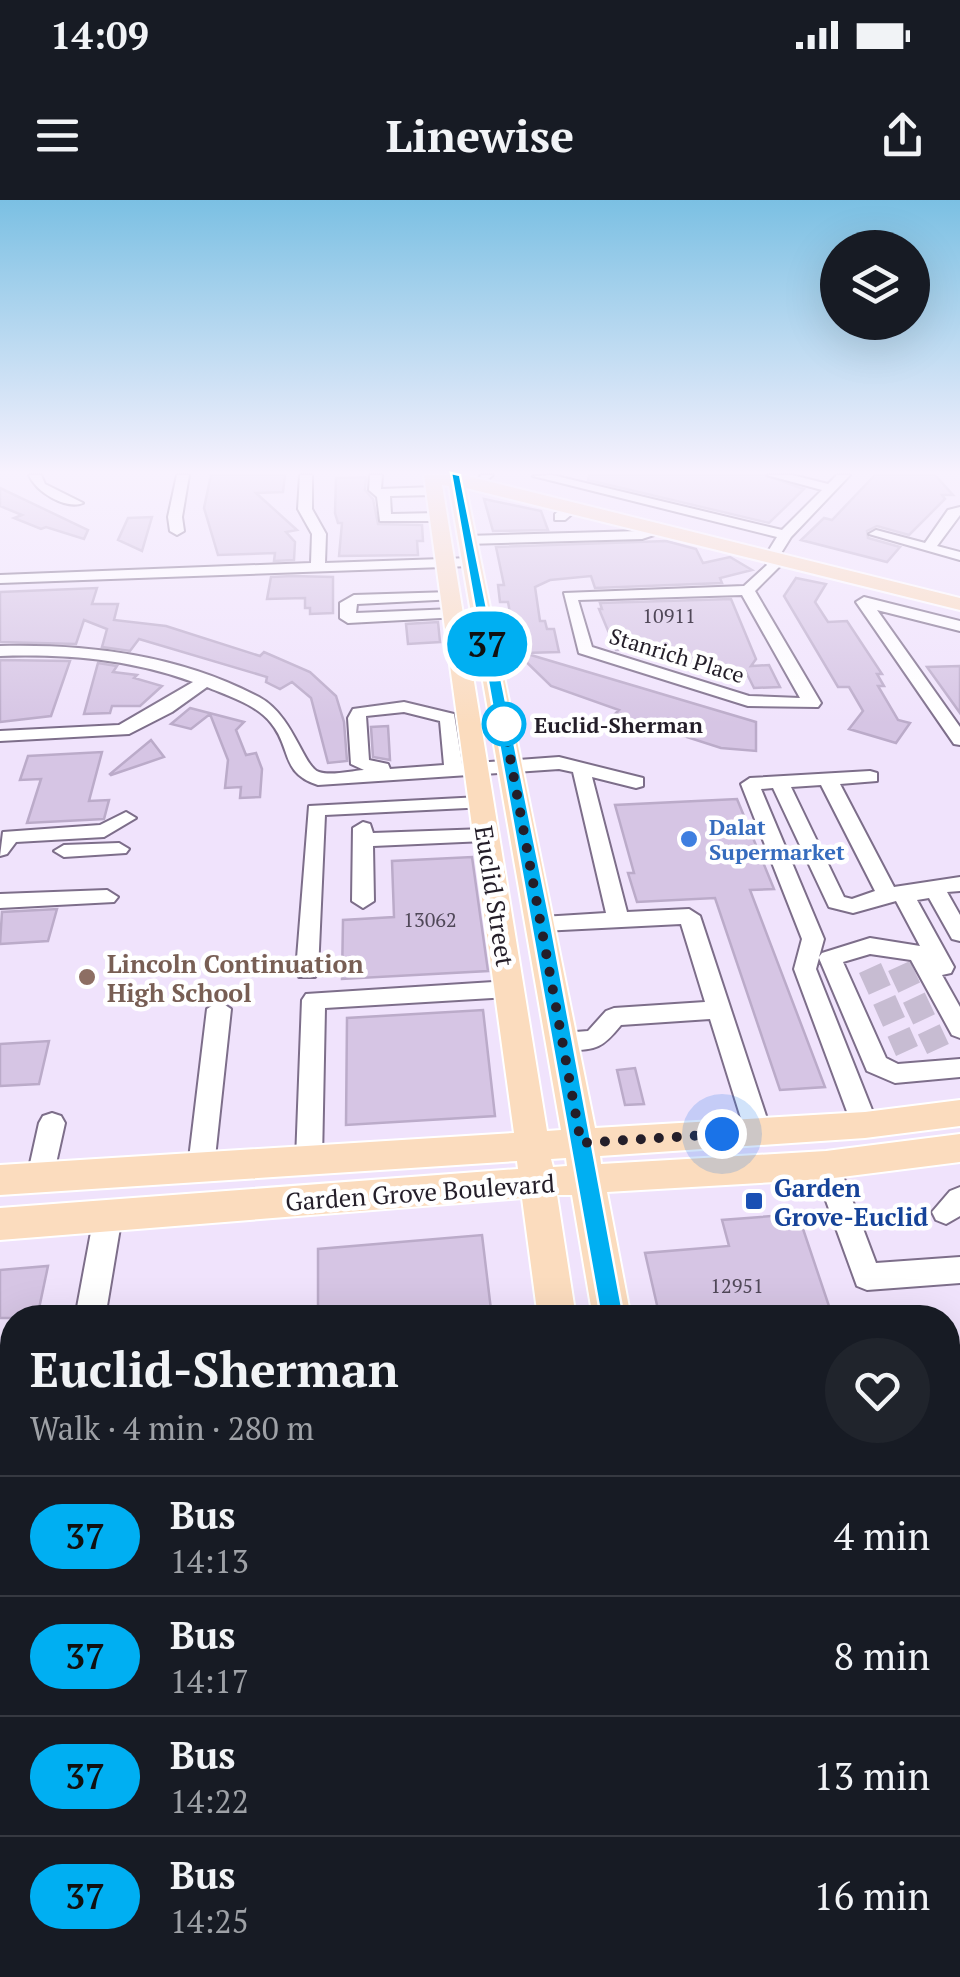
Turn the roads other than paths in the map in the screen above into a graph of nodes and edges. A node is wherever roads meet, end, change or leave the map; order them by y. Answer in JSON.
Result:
{"nodes":[{"id":1,"x":319,"y":558,"type":"edge"},
{"id":2,"x":445,"y":558,"type":"edge"},
{"id":3,"x":455,"y":558,"type":"edge"},
{"id":4,"x":469,"y":558,"type":"edge"},
{"id":5,"x":775,"y":558,"type":"edge"},
{"id":6,"x":812,"y":558,"type":"edge"},
{"id":7,"x":820,"y":558,"type":"edge"},
{"id":8,"x":446,"y":563,"type":"junction"},
{"id":9,"x":0,"y":566,"type":"edge"},
{"id":10,"x":318,"y":568,"type":"junction"},
{"id":11,"x":18,"y":578,"type":"junction"},
{"id":12,"x":0,"y":579,"type":"edge"},
{"id":13,"x":748,"y":590,"type":"junction"},
{"id":14,"x":960,"y":594,"type":"edge"},
{"id":15,"x":960,"y":604,"type":"edge"},
{"id":16,"x":452,"y":605,"type":"junction"},
{"id":17,"x":960,"y":626,"type":"edge"},
{"id":18,"x":0,"y":651,"type":"edge"},
{"id":19,"x":206,"y":680,"type":"junction"},
{"id":20,"x":0,"y":736,"type":"edge"},
{"id":21,"x":960,"y":740,"type":"edge"},
{"id":22,"x":513,"y":768,"type":"junction"},
{"id":23,"x":581,"y":768,"type":"junction"},
{"id":24,"x":465,"y":770,"type":"junction"},
{"id":25,"x":383,"y":776,"type":"junction"},
{"id":26,"x":870,"y":777,"type":"dead end"},
{"id":27,"x":318,"y":779,"type":"junction"},
{"id":28,"x":828,"y":780,"type":"junction"},
{"id":29,"x":636,"y":782,"type":"dead end"},
{"id":30,"x":778,"y":782,"type":"junction"},
{"id":31,"x":480,"y":804,"type":"junction"},
{"id":32,"x":363,"y":808,"type":"junction"},
{"id":33,"x":316,"y":810,"type":"junction"},
{"id":34,"x":126,"y":818,"type":"dead end"},
{"id":35,"x":485,"y":835,"type":"junction"},
{"id":36,"x":363,"y":840,"type":"junction"},
{"id":37,"x":119,"y":849,"type":"dead end"},
{"id":38,"x":0,"y":853,"type":"edge"},
{"id":39,"x":960,"y":884,"type":"edge"},
{"id":40,"x":936,"y":892,"type":"junction"},
{"id":41,"x":895,"y":894,"type":"junction"},
{"id":42,"x":107,"y":897,"type":"dead end"},
{"id":43,"x":363,"y":900,"type":"dead end"},
{"id":44,"x":0,"y":901,"type":"edge"},
{"id":45,"x":853,"y":906,"type":"junction"},
{"id":46,"x":618,"y":920,"type":"junction"},
{"id":47,"x":542,"y":924,"type":"junction"},
{"id":48,"x":960,"y":934,"type":"edge"},
{"id":49,"x":870,"y":956,"type":"junction"},
{"id":50,"x":899,"y":966,"type":"dead end"},
{"id":51,"x":307,"y":970,"type":"dead end"},
{"id":52,"x":509,"y":989,"type":"junction"},
{"id":53,"x":960,"y":998,"type":"edge"},
{"id":54,"x":219,"y":1009,"type":"dead end"},
{"id":55,"x":719,"y":1010,"type":"junction"},
{"id":56,"x":960,"y":1029,"type":"edge"},
{"id":57,"x":562,"y":1042,"type":"junction"},
{"id":58,"x":949,"y":1062,"type":"edge"},
{"id":59,"x":960,"y":1113,"type":"edge"},
{"id":60,"x":52,"y":1124,"type":"dead end"},
{"id":61,"x":865,"y":1124,"type":"junction"},
{"id":62,"x":758,"y":1132,"type":"junction"},
{"id":63,"x":581,"y":1143,"type":"junction"},
{"id":64,"x":532,"y":1146,"type":"junction"},
{"id":65,"x":960,"y":1148,"type":"edge"},
{"id":66,"x":309,"y":1160,"type":"junction"},
{"id":67,"x":826,"y":1166,"type":"junction"},
{"id":68,"x":201,"y":1167,"type":"junction"},
{"id":69,"x":40,"y":1177,"type":"junction"},
{"id":70,"x":0,"y":1180,"type":"edge"},
{"id":71,"x":588,"y":1180,"type":"junction"},
{"id":72,"x":538,"y":1182,"type":"junction"},
{"id":73,"x":108,"y":1216,"type":"junction"},
{"id":74,"x":0,"y":1224,"type":"edge"},
{"id":75,"x":958,"y":1275,"type":"edge"},
{"id":76,"x":92,"y":1305,"type":"edge"},
{"id":77,"x":554,"y":1305,"type":"edge"},
{"id":78,"x":610,"y":1305,"type":"edge"}],
"edges":[{"from":1,"to":10,"type":"street"},
{"from":2,"to":8,"type":"main road","name":"Euclid Street"},
{"from":3,"to":8,"type":"street"},
{"from":4,"to":22,"type":"main road","name":"Euclid Street"},
{"from":5,"to":13,"type":"street"},
{"from":6,"to":15,"type":"main road"},
{"from":7,"to":14,"type":"main road"},
{"from":8,"to":10,"type":"street"},
{"from":8,"to":16,"type":"main road","name":"Euclid Street"},
{"from":9,"to":11,"type":"street"},
{"from":10,"to":11,"type":"street"},
{"from":11,"to":12,"type":"street"},
{"from":13,"to":13,"type":"street","name":"Stanrich Place"},
{"from":16,"to":16,"type":"street"},
{"from":16,"to":24,"type":"main road","name":"Euclid Street"},
{"from":17,"to":21,"type":"street"},
{"from":18,"to":19,"type":"street"},
{"from":19,"to":20,"type":"street"},
{"from":19,"to":27,"type":"street"},
{"from":22,"to":23,"type":"street"},
{"from":22,"to":24,"type":"street"},
{"from":22,"to":47,"type":"main road","name":"Euclid Street"},
{"from":23,"to":29,"type":"street"},
{"from":23,"to":46,"type":"street"},
{"from":24,"to":25,"type":"street"},
{"from":24,"to":25,"type":"street"},
{"from":24,"to":31,"type":"main road","name":"Euclid Street"},
{"from":25,"to":27,"type":"street"},
{"from":26,"to":28,"type":"street"},
{"from":27,"to":33,"type":"street"},
{"from":28,"to":30,"type":"street"},
{"from":28,"to":41,"type":"street"},
{"from":30,"to":45,"type":"street"},
{"from":30,"to":61,"type":"street"},
{"from":31,"to":32,"type":"street"},
{"from":31,"to":35,"type":"main road","name":"Euclid Street"},
{"from":32,"to":33,"type":"street"},
{"from":32,"to":36,"type":"street"},
{"from":33,"to":51,"type":"street"},
{"from":34,"to":38,"type":"street"},
{"from":35,"to":36,"type":"street"},
{"from":35,"to":52,"type":"main road","name":"Euclid Street"},
{"from":36,"to":43,"type":"street"},
{"from":37,"to":38,"type":"street"},
{"from":39,"to":40,"type":"street"},
{"from":40,"to":41,"type":"street"},
{"from":40,"to":48,"type":"street"},
{"from":41,"to":45,"type":"street"},
{"from":41,"to":53,"type":"street"},
{"from":42,"to":44,"type":"street"},
{"from":45,"to":49,"type":"street"},
{"from":46,"to":47,"type":"street"},
{"from":46,"to":55,"type":"street"},
{"from":47,"to":57,"type":"main road","name":"Euclid Street"},
{"from":49,"to":50,"type":"street"},
{"from":49,"to":56,"type":"street"},
{"from":49,"to":58,"type":"street"},
{"from":52,"to":64,"type":"main road","name":"Euclid Street"},
{"from":52,"to":66,"type":"street"},
{"from":54,"to":68,"type":"street"},
{"from":55,"to":57,"type":"street"},
{"from":55,"to":62,"type":"street"},
{"from":57,"to":63,"type":"main road","name":"Euclid Street"},
{"from":59,"to":61,"type":"main road","name":"Garden Grove Boulevard"},
{"from":60,"to":69,"type":"street"},
{"from":61,"to":62,"type":"main road","name":"Garden Grove Boulevard"},
{"from":62,"to":63,"type":"main road","name":"Garden Grove Boulevard"},
{"from":63,"to":64,"type":"main road","name":"Garden Grove Boulevard"},
{"from":63,"to":71,"type":"main road","name":"Euclid Street"},
{"from":64,"to":66,"type":"main road","name":"Garden Grove Boulevard"},
{"from":64,"to":72,"type":"main road","name":"Euclid Street"},
{"from":65,"to":67,"type":"main road","name":"Garden Grove Boulevard"},
{"from":66,"to":68,"type":"main road","name":"Garden Grove Boulevard"},
{"from":67,"to":71,"type":"main road","name":"Garden Grove Boulevard"},
{"from":67,"to":75,"type":"street"},
{"from":68,"to":69,"type":"main road","name":"Garden Grove Boulevard"},
{"from":69,"to":70,"type":"main road","name":"Garden Grove Boulevard"},
{"from":71,"to":72,"type":"main road","name":"Garden Grove Boulevard"},
{"from":71,"to":78,"type":"main road","name":"Euclid Street"},
{"from":72,"to":73,"type":"main road","name":"Garden Grove Boulevard"},
{"from":72,"to":77,"type":"main road","name":"Euclid Street"},
{"from":73,"to":74,"type":"main road","name":"Garden Grove Boulevard"},
{"from":73,"to":76,"type":"street"}]}
